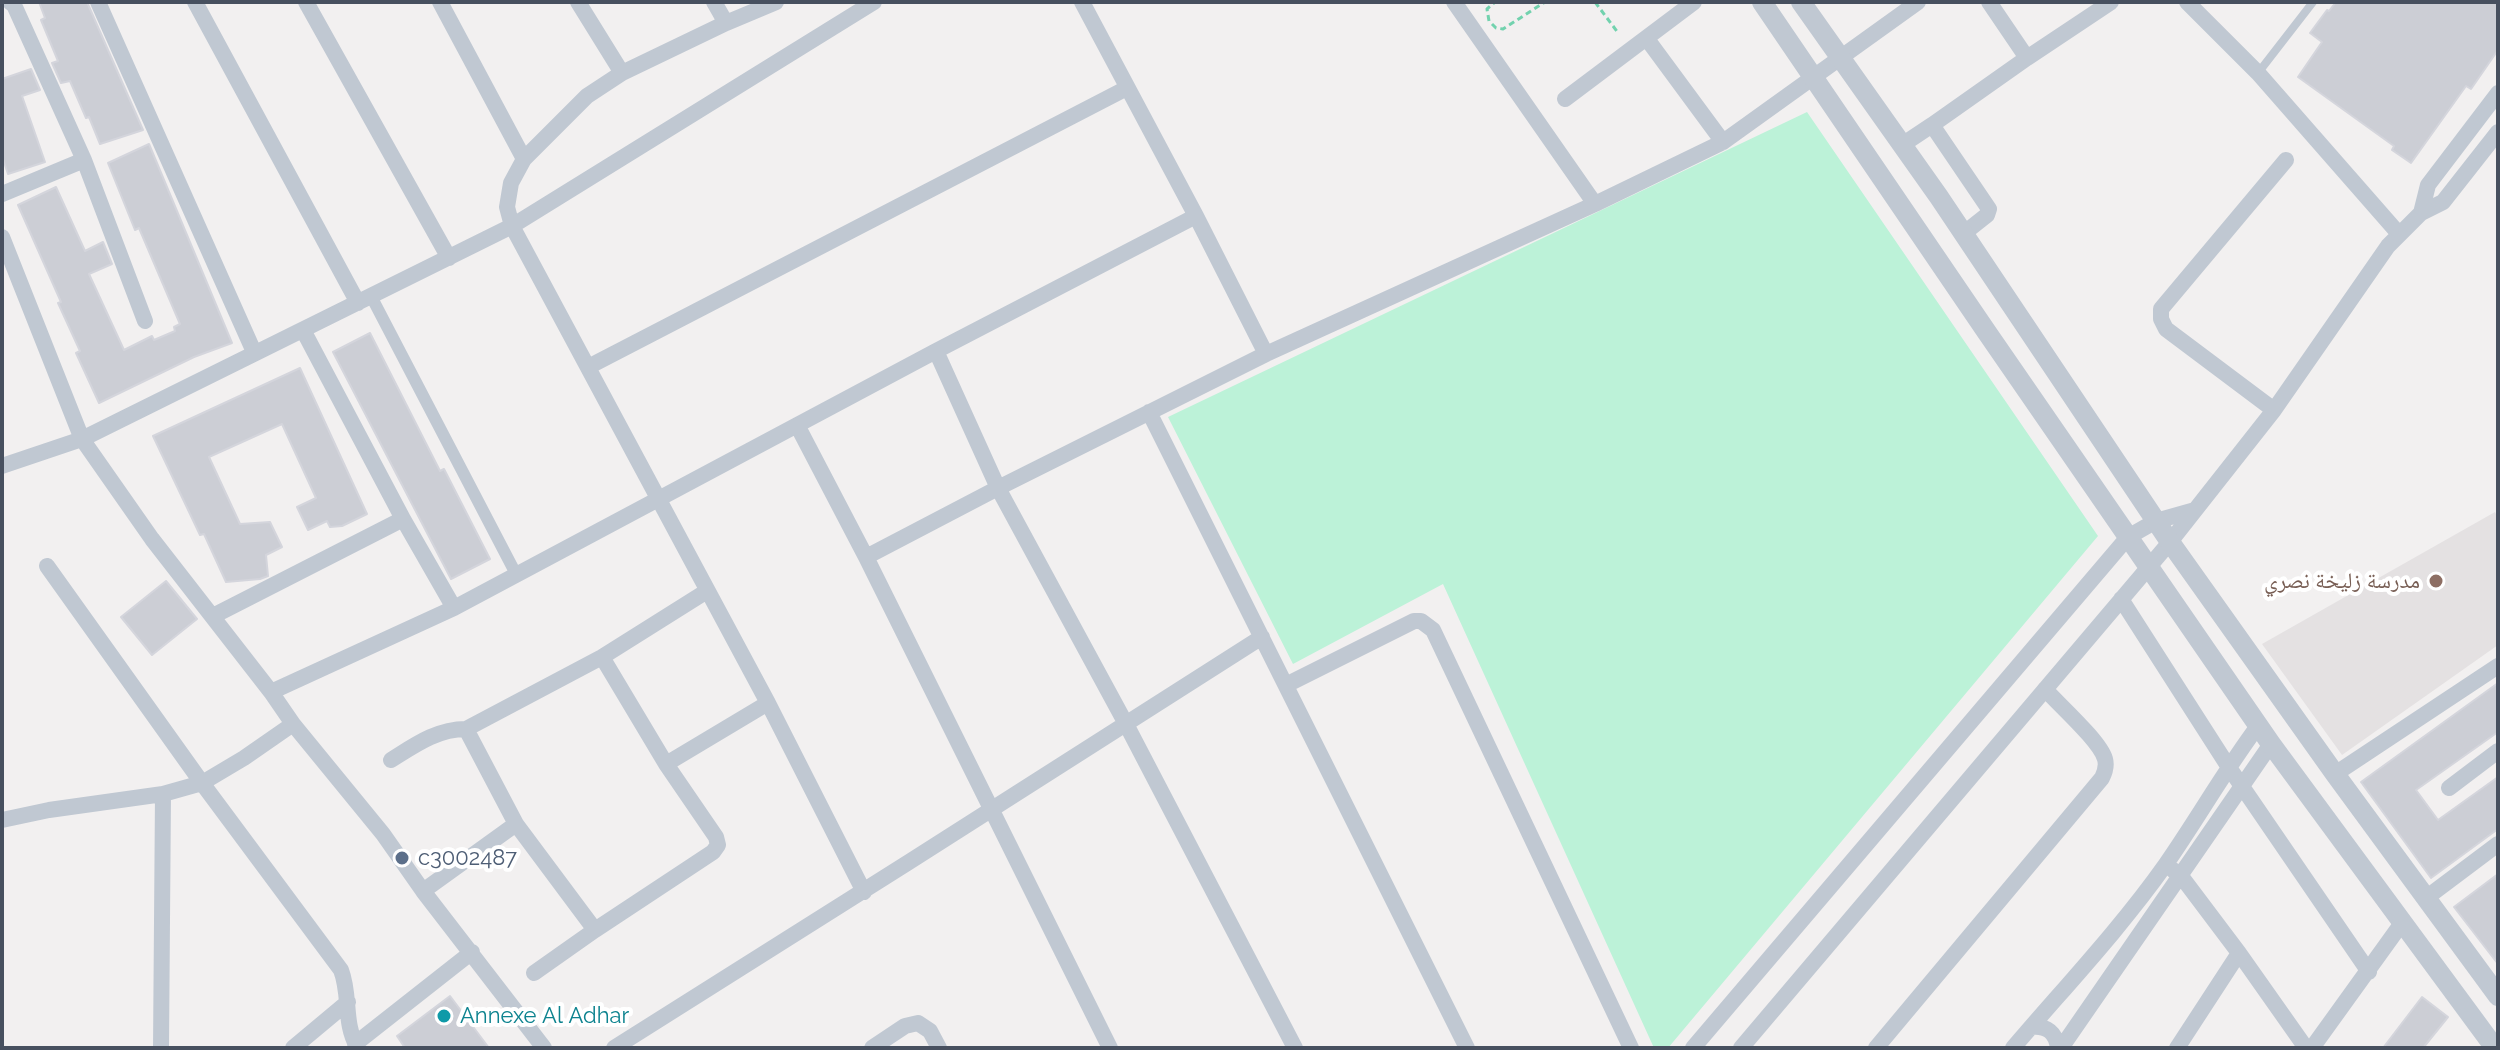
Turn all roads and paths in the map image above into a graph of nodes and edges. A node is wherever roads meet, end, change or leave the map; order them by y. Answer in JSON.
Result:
{"nodes":[{"id":1,"x":10,"y":2,"type":"edge"},
{"id":2,"x":98,"y":2,"type":"edge"},
{"id":3,"x":195,"y":2,"type":"edge"},
{"id":4,"x":306,"y":2,"type":"edge"},
{"id":5,"x":440,"y":2,"type":"edge"},
{"id":6,"x":578,"y":2,"type":"edge"},
{"id":7,"x":714,"y":2,"type":"edge"},
{"id":8,"x":776,"y":2,"type":"edge"},
{"id":9,"x":874,"y":2,"type":"edge"},
{"id":10,"x":1082,"y":2,"type":"edge"},
{"id":11,"x":1454,"y":2,"type":"edge"},
{"id":12,"x":1545,"y":2,"type":"edge"},
{"id":13,"x":1595,"y":2,"type":"edge"},
{"id":14,"x":1694,"y":2,"type":"edge"},
{"id":15,"x":1762,"y":2,"type":"edge"},
{"id":16,"x":1801,"y":2,"type":"edge"},
{"id":17,"x":1918,"y":2,"type":"edge"},
{"id":18,"x":1989,"y":2,"type":"edge"},
{"id":19,"x":2111,"y":2,"type":"edge"},
{"id":20,"x":2187,"y":2,"type":"edge"},
{"id":21,"x":2313,"y":2,"type":"edge"},
{"id":22,"x":1490,"y":21,"type":"dead end"},
{"id":23,"x":726,"y":23,"type":"junction"},
{"id":24,"x":1647,"y":39,"type":"junction"},
{"id":25,"x":1631,"y":50,"type":"junction"},
{"id":26,"x":1840,"y":58,"type":"junction"},
{"id":27,"x":2027,"y":58,"type":"junction"},
{"id":28,"x":622,"y":73,"type":"junction"},
{"id":29,"x":2258,"y":73,"type":"junction"},
{"id":30,"x":1815,"y":78,"type":"junction"},
{"id":31,"x":1127,"y":88,"type":"junction"},
{"id":32,"x":2498,"y":93,"type":"edge"},
{"id":33,"x":1565,"y":99,"type":"dead end"},
{"id":34,"x":1932,"y":125,"type":"junction"},
{"id":35,"x":2498,"y":132,"type":"edge"},
{"id":36,"x":1723,"y":142,"type":"junction"},
{"id":37,"x":1902,"y":145,"type":"junction"},
{"id":38,"x":524,"y":159,"type":"junction"},
{"id":39,"x":84,"y":160,"type":"junction"},
{"id":40,"x":2286,"y":160,"type":"dead end"},
{"id":41,"x":2,"y":194,"type":"edge"},
{"id":42,"x":1595,"y":204,"type":"junction"},
{"id":43,"x":2421,"y":213,"type":"junction"},
{"id":44,"x":1196,"y":216,"type":"junction"},
{"id":45,"x":512,"y":226,"type":"junction"},
{"id":46,"x":1963,"y":234,"type":"junction"},
{"id":47,"x":2399,"y":234,"type":"junction"},
{"id":48,"x":2,"y":237,"type":"edge"},
{"id":49,"x":449,"y":258,"type":"junction"},
{"id":50,"x":8,"y":269,"type":"edge"},
{"id":51,"x":364,"y":299,"type":"junction"},
{"id":52,"x":145,"y":321,"type":"dead end"},
{"id":53,"x":303,"y":330,"type":"junction"},
{"id":54,"x":936,"y":351,"type":"junction"},
{"id":55,"x":254,"y":352,"type":"junction"},
{"id":56,"x":1266,"y":354,"type":"junction"},
{"id":57,"x":588,"y":367,"type":"junction"},
{"id":58,"x":2274,"y":410,"type":"junction"},
{"id":59,"x":1149,"y":412,"type":"junction"},
{"id":60,"x":797,"y":425,"type":"junction"},
{"id":61,"x":82,"y":439,"type":"junction"},
{"id":62,"x":2,"y":466,"type":"edge"},
{"id":63,"x":998,"y":488,"type":"junction"},
{"id":64,"x":660,"y":498,"type":"junction"},
{"id":65,"x":2195,"y":510,"type":"junction"},
{"id":66,"x":403,"y":519,"type":"junction"},
{"id":67,"x":2156,"y":521,"type":"junction"},
{"id":68,"x":2128,"y":537,"type":"junction"},
{"id":69,"x":2170,"y":542,"type":"junction"},
{"id":70,"x":866,"y":557,"type":"junction"},
{"id":71,"x":47,"y":566,"type":"dead end"},
{"id":72,"x":2148,"y":567,"type":"junction"},
{"id":73,"x":516,"y":574,"type":"junction"},
{"id":74,"x":707,"y":591,"type":"junction"},
{"id":75,"x":2121,"y":599,"type":"junction"},
{"id":76,"x":454,"y":608,"type":"junction"},
{"id":77,"x":213,"y":616,"type":"junction"},
{"id":78,"x":1262,"y":637,"type":"junction"},
{"id":79,"x":602,"y":657,"type":"junction"},
{"id":80,"x":2498,"y":666,"type":"edge"},
{"id":81,"x":1286,"y":685,"type":"junction"},
{"id":82,"x":2045,"y":689,"type":"junction"},
{"id":83,"x":271,"y":692,"type":"junction"},
{"id":84,"x":768,"y":703,"type":"junction"},
{"id":85,"x":293,"y":724,"type":"junction"},
{"id":86,"x":1126,"y":724,"type":"junction"},
{"id":87,"x":2258,"y":726,"type":"junction"},
{"id":88,"x":466,"y":729,"type":"junction"},
{"id":89,"x":2271,"y":744,"type":"junction"},
{"id":90,"x":2498,"y":751,"type":"edge"},
{"id":91,"x":391,"y":760,"type":"dead end"},
{"id":92,"x":666,"y":764,"type":"junction"},
{"id":93,"x":2228,"y":766,"type":"junction"},
{"id":94,"x":2335,"y":774,"type":"junction"},
{"id":95,"x":202,"y":783,"type":"junction"},
{"id":96,"x":2243,"y":786,"type":"junction"},
{"id":97,"x":2449,"y":788,"type":"dead end"},
{"id":98,"x":163,"y":794,"type":"junction"},
{"id":99,"x":990,"y":808,"type":"junction"},
{"id":100,"x":2,"y":820,"type":"edge"},
{"id":101,"x":516,"y":824,"type":"junction"},
{"id":102,"x":2498,"y":844,"type":"edge"},
{"id":103,"x":2167,"y":864,"type":"junction"},
{"id":104,"x":2181,"y":876,"type":"junction"},
{"id":105,"x":423,"y":891,"type":"junction"},
{"id":106,"x":864,"y":892,"type":"junction"},
{"id":107,"x":2426,"y":898,"type":"junction"},
{"id":108,"x":2402,"y":923,"type":"junction"},
{"id":109,"x":595,"y":930,"type":"junction"},
{"id":110,"x":472,"y":952,"type":"junction"},
{"id":111,"x":2239,"y":953,"type":"junction"},
{"id":112,"x":2369,"y":972,"type":"junction"},
{"id":113,"x":534,"y":973,"type":"dead end"},
{"id":114,"x":2498,"y":996,"type":"edge"},
{"id":115,"x":348,"y":1002,"type":"junction"},
{"id":116,"x":2031,"y":1027,"type":"junction"},
{"id":117,"x":357,"y":1046,"type":"edge"},
{"id":118,"x":163,"y":1047,"type":"edge"},
{"id":119,"x":1108,"y":1047,"type":"edge"},
{"id":120,"x":293,"y":1048,"type":"edge"},
{"id":121,"x":544,"y":1048,"type":"edge"},
{"id":122,"x":614,"y":1048,"type":"edge"},
{"id":123,"x":872,"y":1048,"type":"edge"},
{"id":124,"x":939,"y":1048,"type":"edge"},
{"id":125,"x":1295,"y":1048,"type":"edge"},
{"id":126,"x":1467,"y":1048,"type":"edge"},
{"id":127,"x":1631,"y":1048,"type":"edge"},
{"id":128,"x":1693,"y":1048,"type":"edge"},
{"id":129,"x":1741,"y":1048,"type":"edge"},
{"id":130,"x":1876,"y":1048,"type":"edge"},
{"id":131,"x":2013,"y":1048,"type":"edge"},
{"id":132,"x":2060,"y":1048,"type":"edge"},
{"id":133,"x":2177,"y":1048,"type":"edge"},
{"id":134,"x":2306,"y":1048,"type":"edge"},
{"id":135,"x":2312,"y":1048,"type":"edge"},
{"id":136,"x":2495,"y":1048,"type":"edge"}],
"edges":[{"from":1,"to":39,"type":"street"},
{"from":2,"to":55,"type":"street"},
{"from":3,"to":51,"type":"street"},
{"from":4,"to":49,"type":"street"},
{"from":5,"to":38,"type":"street"},
{"from":6,"to":28,"type":"street"},
{"from":7,"to":23,"type":"street"},
{"from":8,"to":23,"type":"street"},
{"from":9,"to":45,"type":"street"},
{"from":10,"to":31,"type":"street"},
{"from":11,"to":42,"type":"street"},
{"from":12,"to":22,"type":"path"},
{"from":13,"to":25,"type":"path"},
{"from":14,"to":24,"type":"street"},
{"from":15,"to":30,"type":"street"},
{"from":16,"to":26,"type":"street"},
{"from":17,"to":26,"type":"street"},
{"from":18,"to":27,"type":"street"},
{"from":19,"to":27,"type":"street"},
{"from":20,"to":29,"type":"street"},
{"from":21,"to":29,"type":"lane"},
{"from":23,"to":28,"type":"street"},
{"from":24,"to":25,"type":"street"},
{"from":24,"to":36,"type":"street"},
{"from":25,"to":33,"type":"street"},
{"from":26,"to":30,"type":"street"},
{"from":26,"to":37,"type":"street"},
{"from":27,"to":34,"type":"street"},
{"from":28,"to":38,"type":"street"},
{"from":29,"to":47,"type":"street"},
{"from":30,"to":36,"type":"street"},
{"from":30,"to":68,"type":"street"},
{"from":31,"to":44,"type":"street"},
{"from":31,"to":57,"type":"street"},
{"from":32,"to":43,"type":"street"},
{"from":34,"to":37,"type":"street"},
{"from":34,"to":46,"type":"street"},
{"from":35,"to":43,"type":"street"},
{"from":36,"to":42,"type":"street"},
{"from":37,"to":46,"type":"street"},
{"from":38,"to":45,"type":"street"},
{"from":39,"to":41,"type":"street"},
{"from":39,"to":52,"type":"street"},
{"from":40,"to":58,"type":"street"},
{"from":42,"to":56,"type":"street"},
{"from":43,"to":47,"type":"street"},
{"from":44,"to":54,"type":"street"},
{"from":44,"to":56,"type":"street"},
{"from":45,"to":49,"type":"street"},
{"from":45,"to":57,"type":"street"},
{"from":46,"to":67,"type":"street"},
{"from":47,"to":58,"type":"street"},
{"from":48,"to":50,"type":"street"},
{"from":49,"to":51,"type":"street"},
{"from":50,"to":61,"type":"street"},
{"from":51,"to":53,"type":"street"},
{"from":51,"to":73,"type":"street"},
{"from":53,"to":55,"type":"street"},
{"from":53,"to":66,"type":"street"},
{"from":54,"to":60,"type":"street"},
{"from":54,"to":63,"type":"street"},
{"from":55,"to":61,"type":"street"},
{"from":56,"to":59,"type":"street"},
{"from":57,"to":64,"type":"street"},
{"from":58,"to":65,"type":"street"},
{"from":59,"to":63,"type":"street"},
{"from":59,"to":78,"type":"street"},
{"from":60,"to":64,"type":"street"},
{"from":60,"to":70,"type":"street"},
{"from":61,"to":62,"type":"street"},
{"from":61,"to":77,"type":"street"},
{"from":63,"to":70,"type":"street"},
{"from":63,"to":86,"type":"street"},
{"from":64,"to":73,"type":"street"},
{"from":64,"to":74,"type":"street"},
{"from":65,"to":67,"type":"street"},
{"from":65,"to":69,"type":"street"},
{"from":66,"to":76,"type":"street"},
{"from":66,"to":77,"type":"street"},
{"from":67,"to":68,"type":"street"},
{"from":67,"to":69,"type":"street"},
{"from":68,"to":72,"type":"street"},
{"from":68,"to":128,"type":"street"},
{"from":69,"to":72,"type":"street"},
{"from":69,"to":94,"type":"street"},
{"from":70,"to":99,"type":"street"},
{"from":71,"to":95,"type":"street"},
{"from":72,"to":75,"type":"street"},
{"from":72,"to":87,"type":"street"},
{"from":73,"to":76,"type":"street"},
{"from":74,"to":79,"type":"street"},
{"from":74,"to":84,"type":"street"},
{"from":75,"to":82,"type":"street"},
{"from":75,"to":93,"type":"street"},
{"from":76,"to":83,"type":"street"},
{"from":77,"to":83,"type":"street"},
{"from":78,"to":81,"type":"street"},
{"from":78,"to":86,"type":"street"},
{"from":79,"to":88,"type":"street"},
{"from":79,"to":92,"type":"street"},
{"from":80,"to":94,"type":"street"},
{"from":81,"to":126,"type":"street"},
{"from":81,"to":127,"type":"street"},
{"from":82,"to":129,"type":"street"},
{"from":82,"to":130,"type":"street"},
{"from":83,"to":85,"type":"street"},
{"from":84,"to":92,"type":"street"},
{"from":84,"to":106,"type":"street"},
{"from":85,"to":95,"type":"street"},
{"from":85,"to":105,"type":"street"},
{"from":86,"to":99,"type":"street"},
{"from":86,"to":125,"type":"street"},
{"from":87,"to":89,"type":"street"},
{"from":87,"to":93,"type":"street"},
{"from":88,"to":91,"type":"street"},
{"from":88,"to":101,"type":"street"},
{"from":89,"to":96,"type":"street"},
{"from":89,"to":108,"type":"street"},
{"from":90,"to":97,"type":"street"},
{"from":92,"to":109,"type":"street"},
{"from":93,"to":96,"type":"street"},
{"from":93,"to":103,"type":"street"},
{"from":94,"to":107,"type":"street"},
{"from":95,"to":98,"type":"street"},
{"from":95,"to":115,"type":"street"},
{"from":96,"to":104,"type":"street"},
{"from":96,"to":112,"type":"street"},
{"from":98,"to":100,"type":"street"},
{"from":98,"to":118,"type":"street"},
{"from":99,"to":106,"type":"street"},
{"from":99,"to":119,"type":"street"},
{"from":101,"to":105,"type":"street"},
{"from":101,"to":109,"type":"street"},
{"from":102,"to":107,"type":"street"},
{"from":103,"to":104,"type":"street"},
{"from":103,"to":116,"type":"street"},
{"from":104,"to":111,"type":"street"},
{"from":104,"to":132,"type":"street"},
{"from":105,"to":110,"type":"street"},
{"from":106,"to":122,"type":"street"},
{"from":107,"to":114,"type":"street"},
{"from":108,"to":112,"type":"street"},
{"from":108,"to":136,"type":"street"},
{"from":109,"to":113,"type":"street"},
{"from":110,"to":117,"type":"street"},
{"from":110,"to":121,"type":"street"},
{"from":111,"to":133,"type":"street"},
{"from":111,"to":134,"type":"street"},
{"from":112,"to":135,"type":"street"},
{"from":115,"to":117,"type":"street"},
{"from":115,"to":120,"type":"street"},
{"from":116,"to":131,"type":"street"},
{"from":116,"to":132,"type":"street"},
{"from":123,"to":124,"type":"street"}]}
